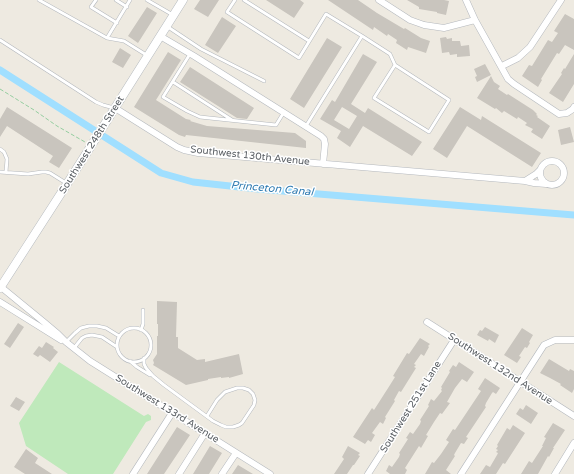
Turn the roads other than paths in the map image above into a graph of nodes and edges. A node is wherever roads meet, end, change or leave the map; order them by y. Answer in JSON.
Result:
{"nodes":[{"id":1,"x":39,"y":0,"type":"edge"},
{"id":2,"x":96,"y":0,"type":"edge"},
{"id":3,"x":116,"y":0,"type":"edge"},
{"id":4,"x":130,"y":0,"type":"edge"},
{"id":5,"x":147,"y":0,"type":"edge"},
{"id":6,"x":183,"y":0,"type":"edge"},
{"id":7,"x":235,"y":0,"type":"edge"},
{"id":8,"x":244,"y":0,"type":"edge"},
{"id":9,"x":379,"y":0,"type":"edge"},
{"id":10,"x":466,"y":0,"type":"edge"},
{"id":11,"x":561,"y":0,"type":"edge"},
{"id":12,"x":127,"y":6,"type":"junction"},
{"id":13,"x":173,"y":15,"type":"junction"},
{"id":14,"x":475,"y":20,"type":"junction"},
{"id":15,"x":117,"y":23,"type":"junction"},
{"id":16,"x":167,"y":26,"type":"junction"},
{"id":17,"x":160,"y":36,"type":"junction"},
{"id":18,"x":362,"y":36,"type":"junction"},
{"id":19,"x":107,"y":38,"type":"junction"},
{"id":20,"x":0,"y":40,"type":"edge"},
{"id":21,"x":309,"y":41,"type":"junction"},
{"id":22,"x":190,"y":54,"type":"junction"},
{"id":23,"x":148,"y":56,"type":"junction"},
{"id":24,"x":394,"y":66,"type":"junction"},
{"id":25,"x":502,"y":66,"type":"junction"},
{"id":26,"x":264,"y":81,"type":"dead end"},
{"id":27,"x":173,"y":82,"type":"junction"},
{"id":28,"x":574,"y":107,"type":"edge"},
{"id":29,"x":115,"y":108,"type":"junction"},
{"id":30,"x":284,"y":112,"type":"junction"},
{"id":31,"x":233,"y":121,"type":"junction"},
{"id":32,"x":306,"y":126,"type":"junction"},
{"id":33,"x":0,"y":149,"type":"edge"},
{"id":34,"x":324,"y":164,"type":"junction"},
{"id":35,"x":540,"y":170,"type":"junction"},
{"id":36,"x":0,"y":172,"type":"edge"},
{"id":37,"x":6,"y":172,"type":"junction"},
{"id":38,"x":525,"y":181,"type":"junction"},
{"id":39,"x":68,"y":184,"type":"junction"},
{"id":40,"x":546,"y":184,"type":"junction"},
{"id":41,"x":0,"y":288,"type":"edge"},
{"id":42,"x":0,"y":302,"type":"edge"},
{"id":43,"x":143,"y":310,"type":"dead end"},
{"id":44,"x":427,"y":322,"type":"dead end"},
{"id":45,"x":141,"y":330,"type":"junction"},
{"id":46,"x":119,"y":336,"type":"junction"},
{"id":47,"x":454,"y":340,"type":"junction"},
{"id":48,"x":574,"y":340,"type":"edge"},
{"id":49,"x":66,"y":342,"type":"junction"},
{"id":50,"x":117,"y":347,"type":"junction"},
{"id":51,"x":74,"y":348,"type":"junction"},
{"id":52,"x":144,"y":358,"type":"junction"},
{"id":53,"x":130,"y":361,"type":"junction"},
{"id":54,"x":152,"y":376,"type":"junction"},
{"id":55,"x":520,"y":383,"type":"junction"},
{"id":56,"x":172,"y":413,"type":"junction"},
{"id":57,"x":207,"y":416,"type":"junction"},
{"id":58,"x":574,"y":416,"type":"edge"},
{"id":59,"x":205,"y":433,"type":"junction"},
{"id":60,"x":574,"y":443,"type":"edge"},
{"id":61,"x":236,"y":452,"type":"junction"},
{"id":62,"x":133,"y":474,"type":"edge"},
{"id":63,"x":178,"y":474,"type":"edge"},
{"id":64,"x":222,"y":474,"type":"edge"},
{"id":65,"x":270,"y":474,"type":"edge"},
{"id":66,"x":368,"y":474,"type":"edge"},
{"id":67,"x":461,"y":474,"type":"edge"},
{"id":68,"x":555,"y":474,"type":"edge"}],
"edges":[{"from":1,"to":19,"type":"lane"},
{"from":2,"to":15,"type":"lane"},
{"from":3,"to":12,"type":"lane"},
{"from":4,"to":12,"type":"lane"},
{"from":5,"to":13,"type":"lane"},
{"from":6,"to":13,"type":"street","name":"Southwest 248th Street"},
{"from":7,"to":21,"type":"lane"},
{"from":8,"to":21,"type":"lane"},
{"from":9,"to":14,"type":"street"},
{"from":10,"to":14,"type":"street"},
{"from":11,"to":25,"type":"street"},
{"from":12,"to":15,"type":"lane"},
{"from":13,"to":16,"type":"street","name":"Southwest 248th Street"},
{"from":14,"to":25,"type":"street"},
{"from":15,"to":19,"type":"lane"},
{"from":16,"to":17,"type":"street","name":"Southwest 248th Street"},
{"from":16,"to":26,"type":"lane"},
{"from":17,"to":22,"type":"street","name":"Southwest 130th Avenue"},
{"from":17,"to":23,"type":"street","name":"Southwest 248th Street"},
{"from":18,"to":21,"type":"lane"},
{"from":18,"to":24,"type":"lane"},
{"from":18,"to":32,"type":"lane"},
{"from":19,"to":23,"type":"lane"},
{"from":20,"to":29,"type":"lane"},
{"from":22,"to":27,"type":"lane"},
{"from":22,"to":30,"type":"street","name":"Southwest 130th Avenue"},
{"from":23,"to":29,"type":"street","name":"Southwest 248th Street"},
{"from":24,"to":24,"type":"lane"},
{"from":25,"to":28,"type":"street"},
{"from":27,"to":31,"type":"lane"},
{"from":27,"to":31,"type":"lane"},
{"from":29,"to":34,"type":"street","name":"Southwest 130th Avenue"},
{"from":29,"to":39,"type":"street","name":"Southwest 248th Street"},
{"from":30,"to":31,"type":"lane"},
{"from":30,"to":32,"type":"street","name":"Southwest 130th Avenue"},
{"from":32,"to":34,"type":"street","name":"Southwest 130th Avenue"},
{"from":33,"to":37,"type":"lane"},
{"from":34,"to":38,"type":"street","name":"Southwest 130th Avenue"},
{"from":35,"to":38,"type":"street"},
{"from":35,"to":40,"type":"street"},
{"from":35,"to":40,"type":"street"},
{"from":36,"to":37,"type":"lane"},
{"from":37,"to":39,"type":"lane"},
{"from":38,"to":40,"type":"street","name":"Southwest 130th Avenue"},
{"from":39,"to":41,"type":"street","name":"Southwest 248th Street"},
{"from":41,"to":49,"type":"street","name":"Southwest 133rd Avenue"},
{"from":42,"to":49,"type":"street","name":"Southwest 133rd Avenue"},
{"from":43,"to":45,"type":"lane"},
{"from":44,"to":47,"type":"street","name":"Southwest 132nd Avenue"},
{"from":45,"to":46,"type":"lane"},
{"from":45,"to":52,"type":"lane"},
{"from":46,"to":49,"type":"lane"},
{"from":46,"to":50,"type":"lane"},
{"from":47,"to":55,"type":"street","name":"Southwest 132nd Avenue"},
{"from":47,"to":66,"type":"street","name":"Southwest 251st Lane"},
{"from":48,"to":55,"type":"street"},
{"from":49,"to":51,"type":"street","name":"Southwest 133rd Avenue"},
{"from":50,"to":51,"type":"lane"},
{"from":50,"to":53,"type":"lane"},
{"from":51,"to":56,"type":"street","name":"Southwest 133rd Avenue"},
{"from":52,"to":53,"type":"lane"},
{"from":52,"to":54,"type":"lane"},
{"from":53,"to":54,"type":"lane"},
{"from":54,"to":57,"type":"lane"},
{"from":55,"to":58,"type":"street","name":"Southwest 132nd Avenue"},
{"from":55,"to":67,"type":"street"},
{"from":56,"to":59,"type":"street","name":"Southwest 133rd Avenue"},
{"from":56,"to":62,"type":"street"},
{"from":57,"to":57,"type":"lane"},
{"from":59,"to":61,"type":"street","name":"Southwest 133rd Avenue"},
{"from":59,"to":63,"type":"street"},
{"from":60,"to":68,"type":"street"},
{"from":61,"to":64,"type":"street"},
{"from":61,"to":65,"type":"street","name":"Southwest 133rd Avenue"}]}
